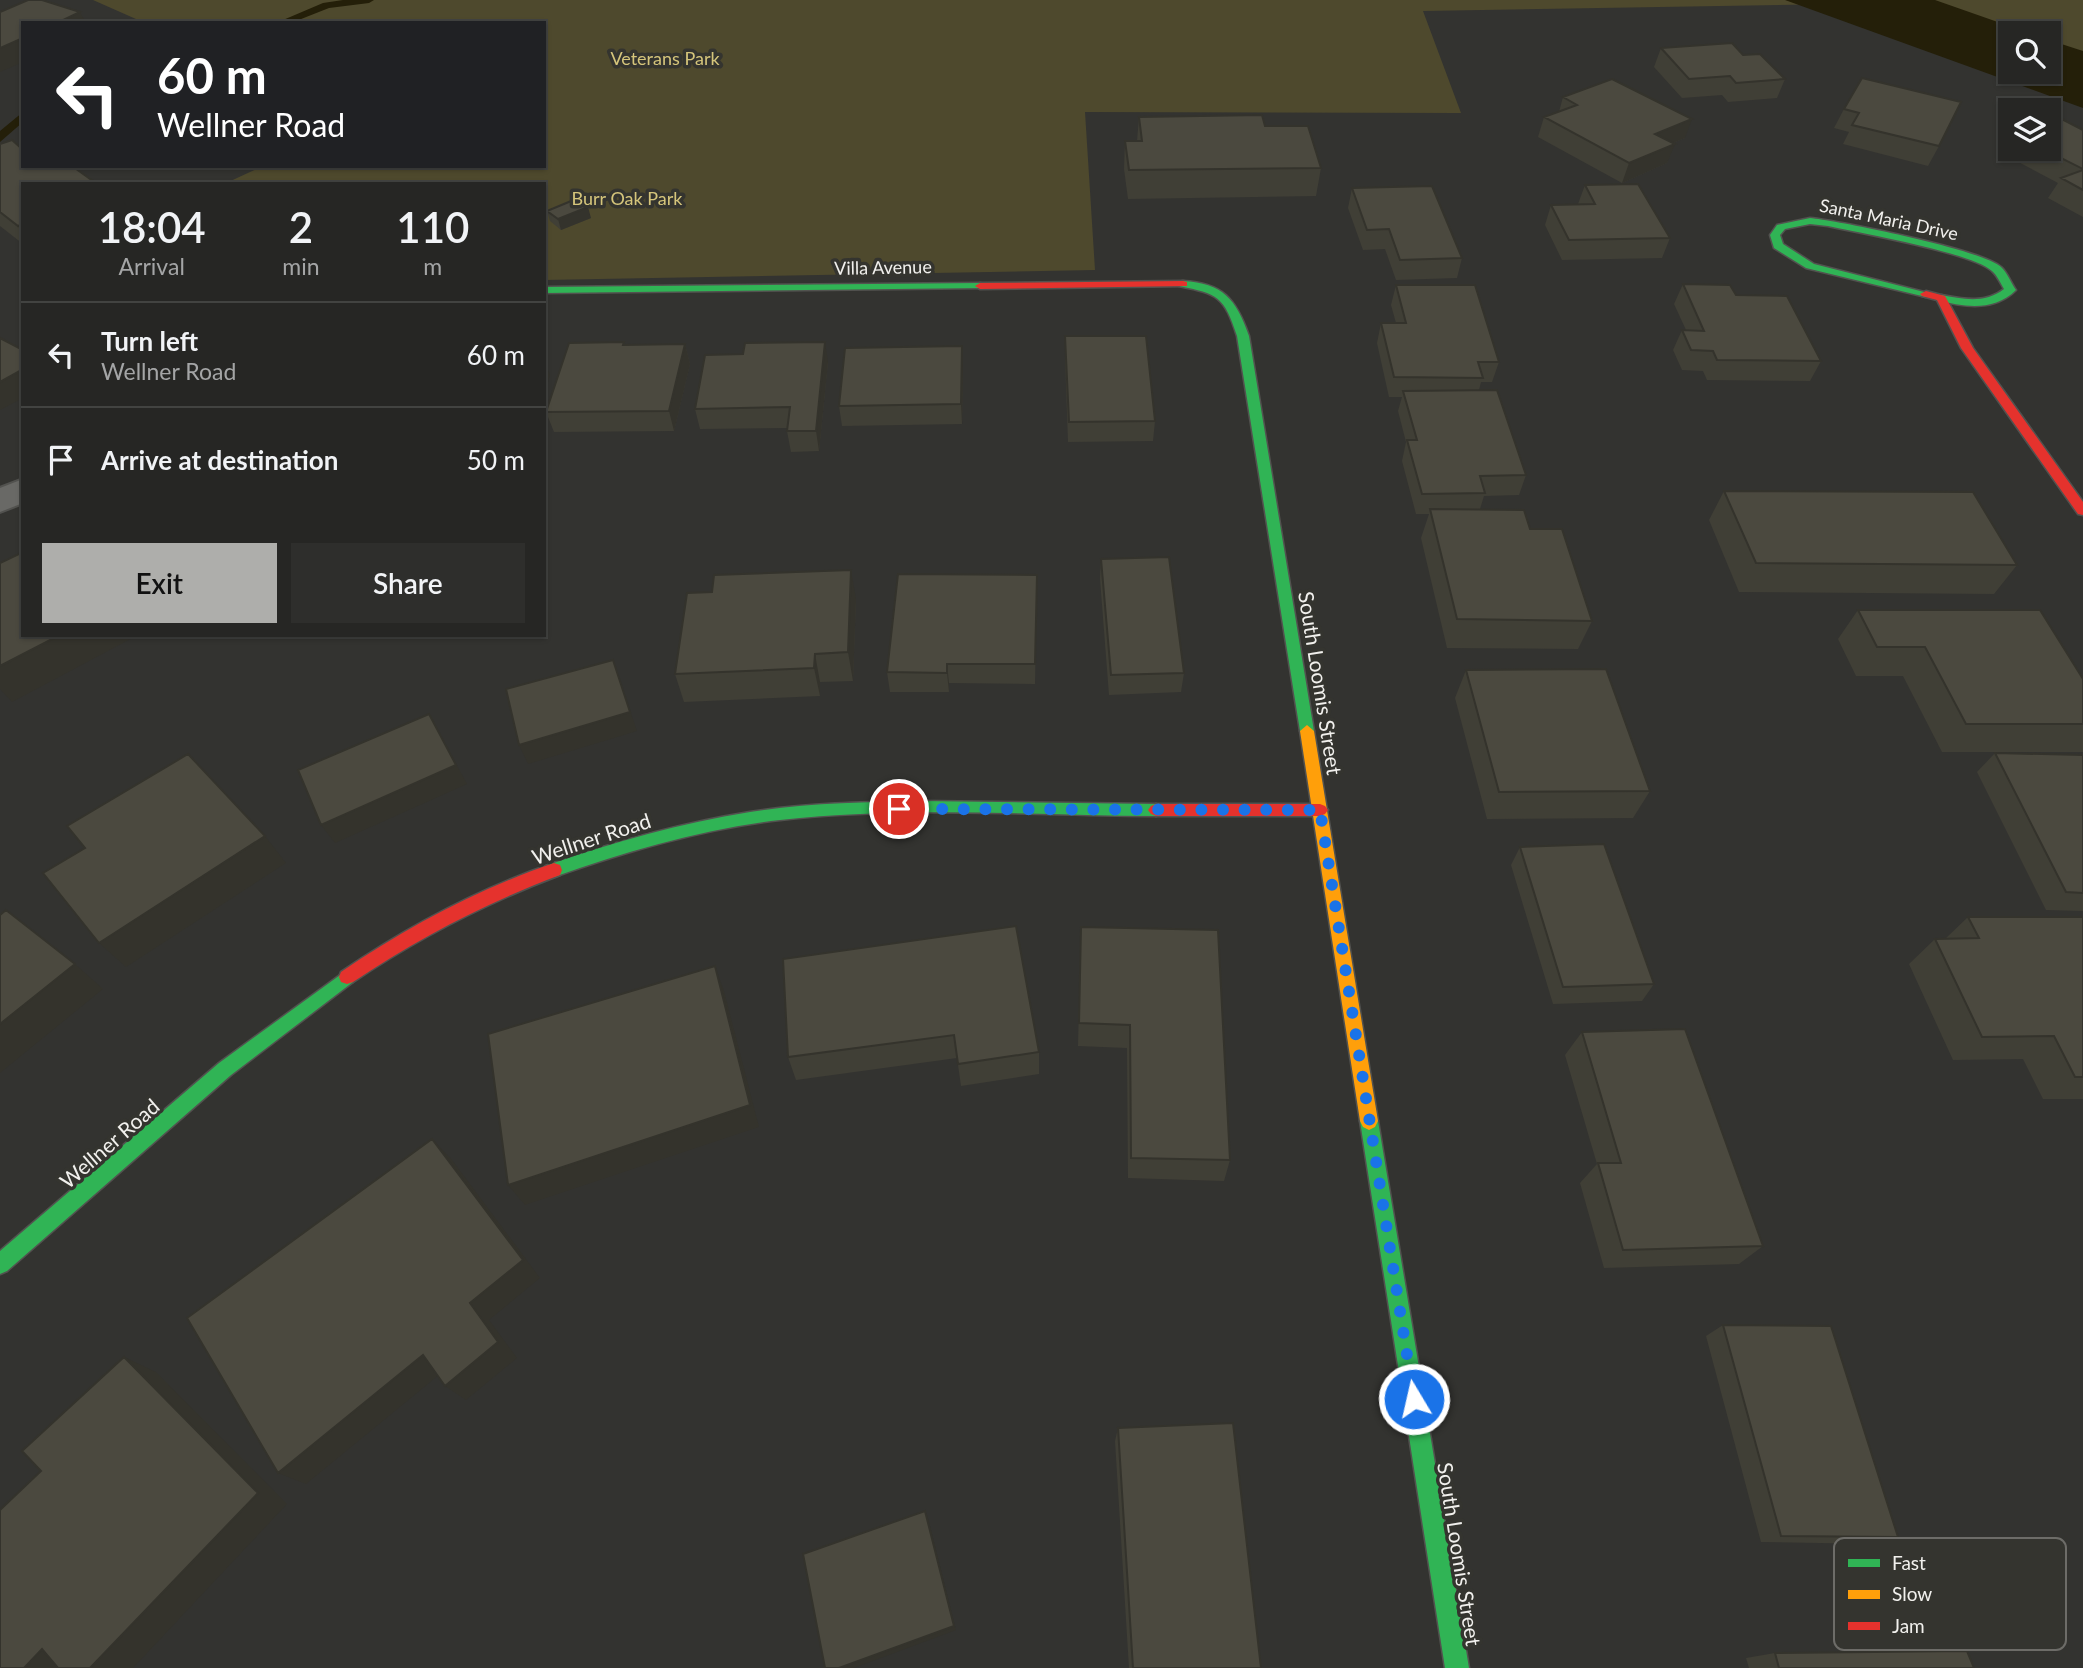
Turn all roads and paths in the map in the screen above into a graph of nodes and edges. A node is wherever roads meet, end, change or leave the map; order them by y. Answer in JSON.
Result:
{"nodes":[{"id":1,"x":546,"y":290,"type":"edge"},
{"id":2,"x":1221,"y":292,"type":"joint"},
{"id":3,"x":1941,"y":298,"type":"junction"},
{"id":4,"x":21,"y":490,"type":"edge"},
{"id":5,"x":0,"y":502,"type":"edge"},
{"id":6,"x":2083,"y":511,"type":"edge"},
{"id":7,"x":1320,"y":810,"type":"junction"},
{"id":8,"x":0,"y":1264,"type":"edge"},
{"id":9,"x":1457,"y":1668,"type":"edge"}],
"edges":[{"from":1,"to":2,"type":"street","name":"Villa Avenue"},
{"from":2,"to":7,"type":"street","name":"South Loomis Street"},
{"from":3,"to":3,"type":"street","name":"Santa Maria Drive"},
{"from":3,"to":6,"type":"street"},
{"from":4,"to":5,"type":"street"},
{"from":7,"to":8,"type":"street","name":"Wellner Road"},
{"from":7,"to":9,"type":"street","name":"South Loomis Street"}]}
